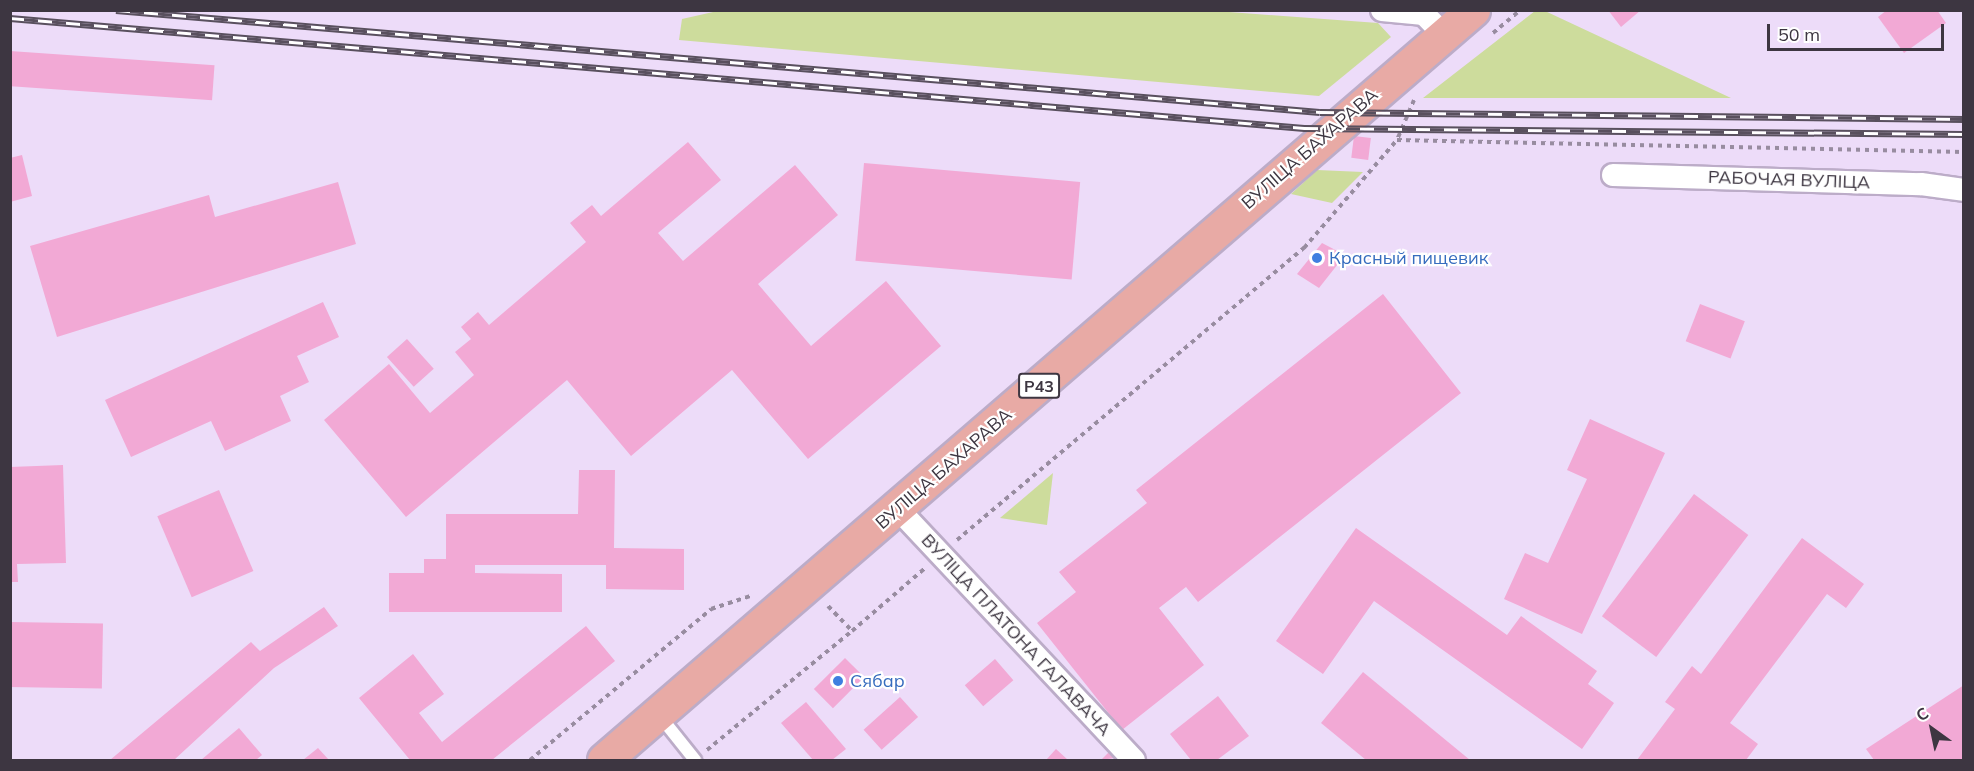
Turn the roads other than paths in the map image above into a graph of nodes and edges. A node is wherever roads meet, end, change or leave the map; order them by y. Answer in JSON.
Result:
{"nodes":[{"id":1,"x":1382,"y":10,"type":"edge"},
{"id":2,"x":1479,"y":25,"type":"edge"},
{"id":3,"x":1444,"y":35,"type":"junction"},
{"id":4,"x":1613,"y":175,"type":"dead end"},
{"id":5,"x":1964,"y":190,"type":"edge"},
{"id":6,"x":897,"y":509,"type":"junction"},
{"id":7,"x":658,"y":714,"type":"junction"},
{"id":8,"x":604,"y":760,"type":"edge"},
{"id":9,"x":694,"y":760,"type":"edge"},
{"id":10,"x":1134,"y":760,"type":"edge"}],
"edges":[{"from":1,"to":3,"type":"street"},
{"from":2,"to":3,"type":"main road","name":"ВУЛІЦА БАХАРАВА","number":"Р43"},
{"from":3,"to":6,"type":"main road","name":"ВУЛІЦА БАХАРАВА","number":"Р43"},
{"from":4,"to":5,"type":"street","name":"РАБОЧАЯ ВУЛІЦА"},
{"from":6,"to":7,"type":"main road","name":"ВУЛІЦА БАХАРАВА","number":"Р43"},
{"from":6,"to":10,"type":"street","name":"ВУЛІЦА ПЛАТОНА ГАЛАВАЧА"},
{"from":7,"to":8,"type":"main road","name":"ВУЛІЦА БАХАРАВА","number":"Р43"},
{"from":7,"to":9,"type":"lane"}]}
